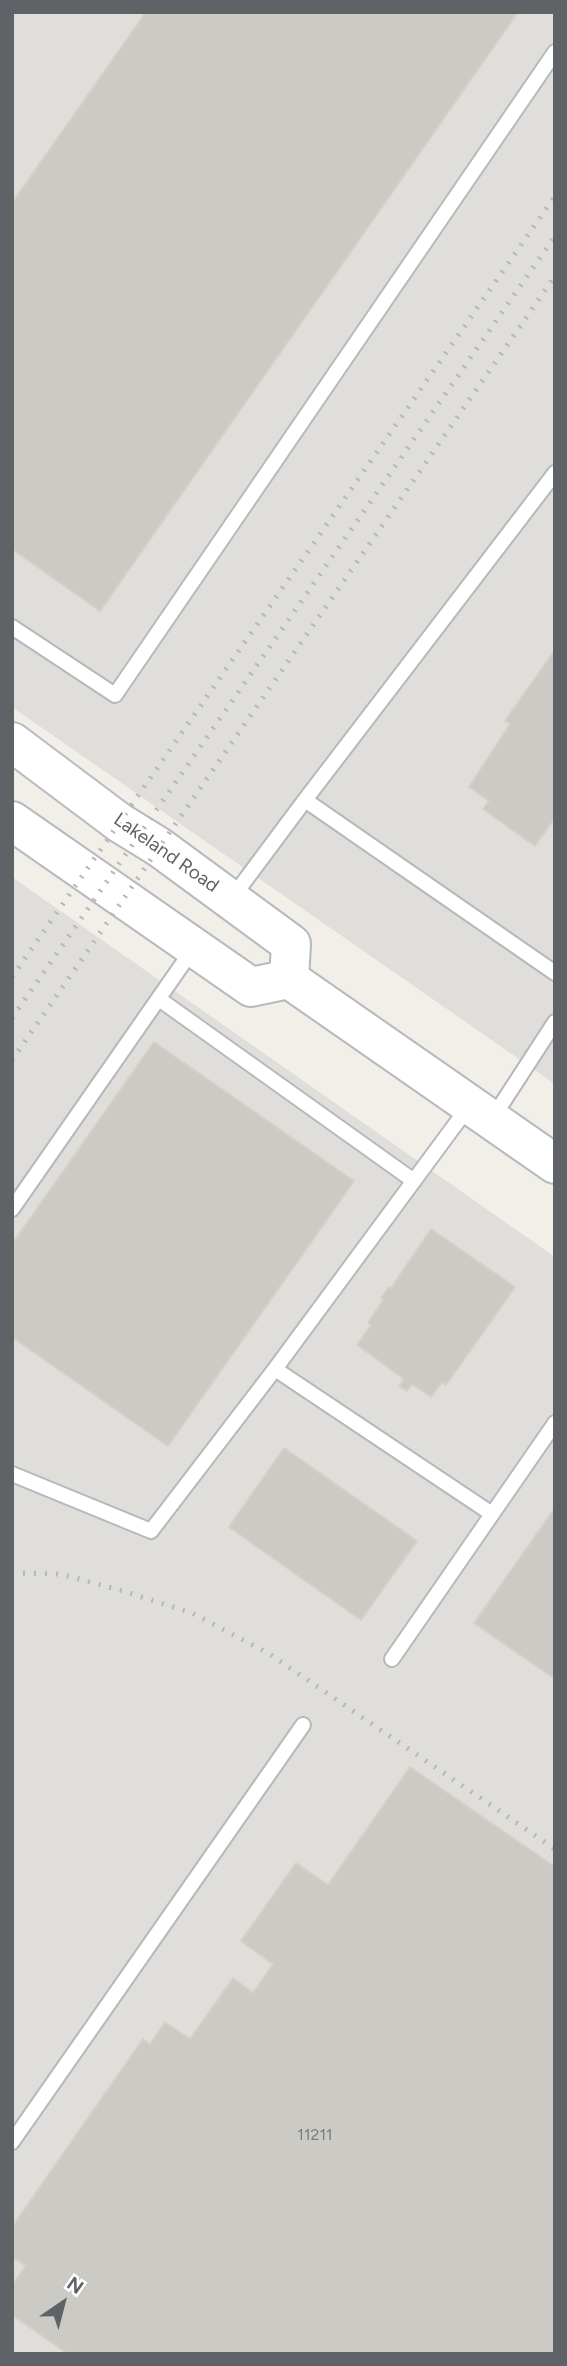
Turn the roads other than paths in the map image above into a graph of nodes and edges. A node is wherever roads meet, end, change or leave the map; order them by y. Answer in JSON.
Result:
{"nodes":[{"id":1,"x":555,"y":52,"type":"edge"},
{"id":2,"x":555,"y":473,"type":"edge"},
{"id":3,"x":12,"y":627,"type":"edge"},
{"id":4,"x":12,"y":742,"type":"edge"},
{"id":5,"x":305,"y":800,"type":"junction"},
{"id":6,"x":12,"y":821,"type":"edge"},
{"id":7,"x":231,"y":899,"type":"junction"},
{"id":8,"x":194,"y":947,"type":"junction"},
{"id":9,"x":555,"y":972,"type":"edge"},
{"id":10,"x":289,"y":979,"type":"junction"},
{"id":11,"x":159,"y":999,"type":"junction"},
{"id":12,"x":555,"y":1022,"type":"edge"},
{"id":13,"x":481,"y":1112,"type":"junction"},
{"id":14,"x":555,"y":1164,"type":"edge"},
{"id":15,"x":414,"y":1181,"type":"junction"},
{"id":16,"x":12,"y":1209,"type":"edge"},
{"id":17,"x":275,"y":1369,"type":"junction"},
{"id":18,"x":555,"y":1423,"type":"edge"},
{"id":19,"x":12,"y":1474,"type":"edge"},
{"id":20,"x":492,"y":1514,"type":"junction"},
{"id":21,"x":392,"y":1659,"type":"dead end"},
{"id":22,"x":303,"y":1725,"type":"dead end"},
{"id":23,"x":12,"y":2142,"type":"edge"}],
"edges":[{"from":1,"to":3,"type":"lane"},
{"from":2,"to":5,"type":"lane"},
{"from":4,"to":7,"type":"street","name":"Lakeland Road"},
{"from":5,"to":7,"type":"lane"},
{"from":5,"to":9,"type":"lane"},
{"from":6,"to":8,"type":"street"},
{"from":7,"to":10,"type":"street","name":"Lakeland Road"},
{"from":8,"to":10,"type":"street"},
{"from":8,"to":11,"type":"lane"},
{"from":10,"to":13,"type":"street"},
{"from":11,"to":15,"type":"lane"},
{"from":11,"to":16,"type":"lane"},
{"from":12,"to":13,"type":"lane"},
{"from":13,"to":14,"type":"street"},
{"from":13,"to":15,"type":"lane"},
{"from":15,"to":17,"type":"lane"},
{"from":17,"to":19,"type":"lane"},
{"from":17,"to":20,"type":"lane"},
{"from":18,"to":20,"type":"lane"},
{"from":20,"to":21,"type":"lane"},
{"from":22,"to":23,"type":"lane"}]}
